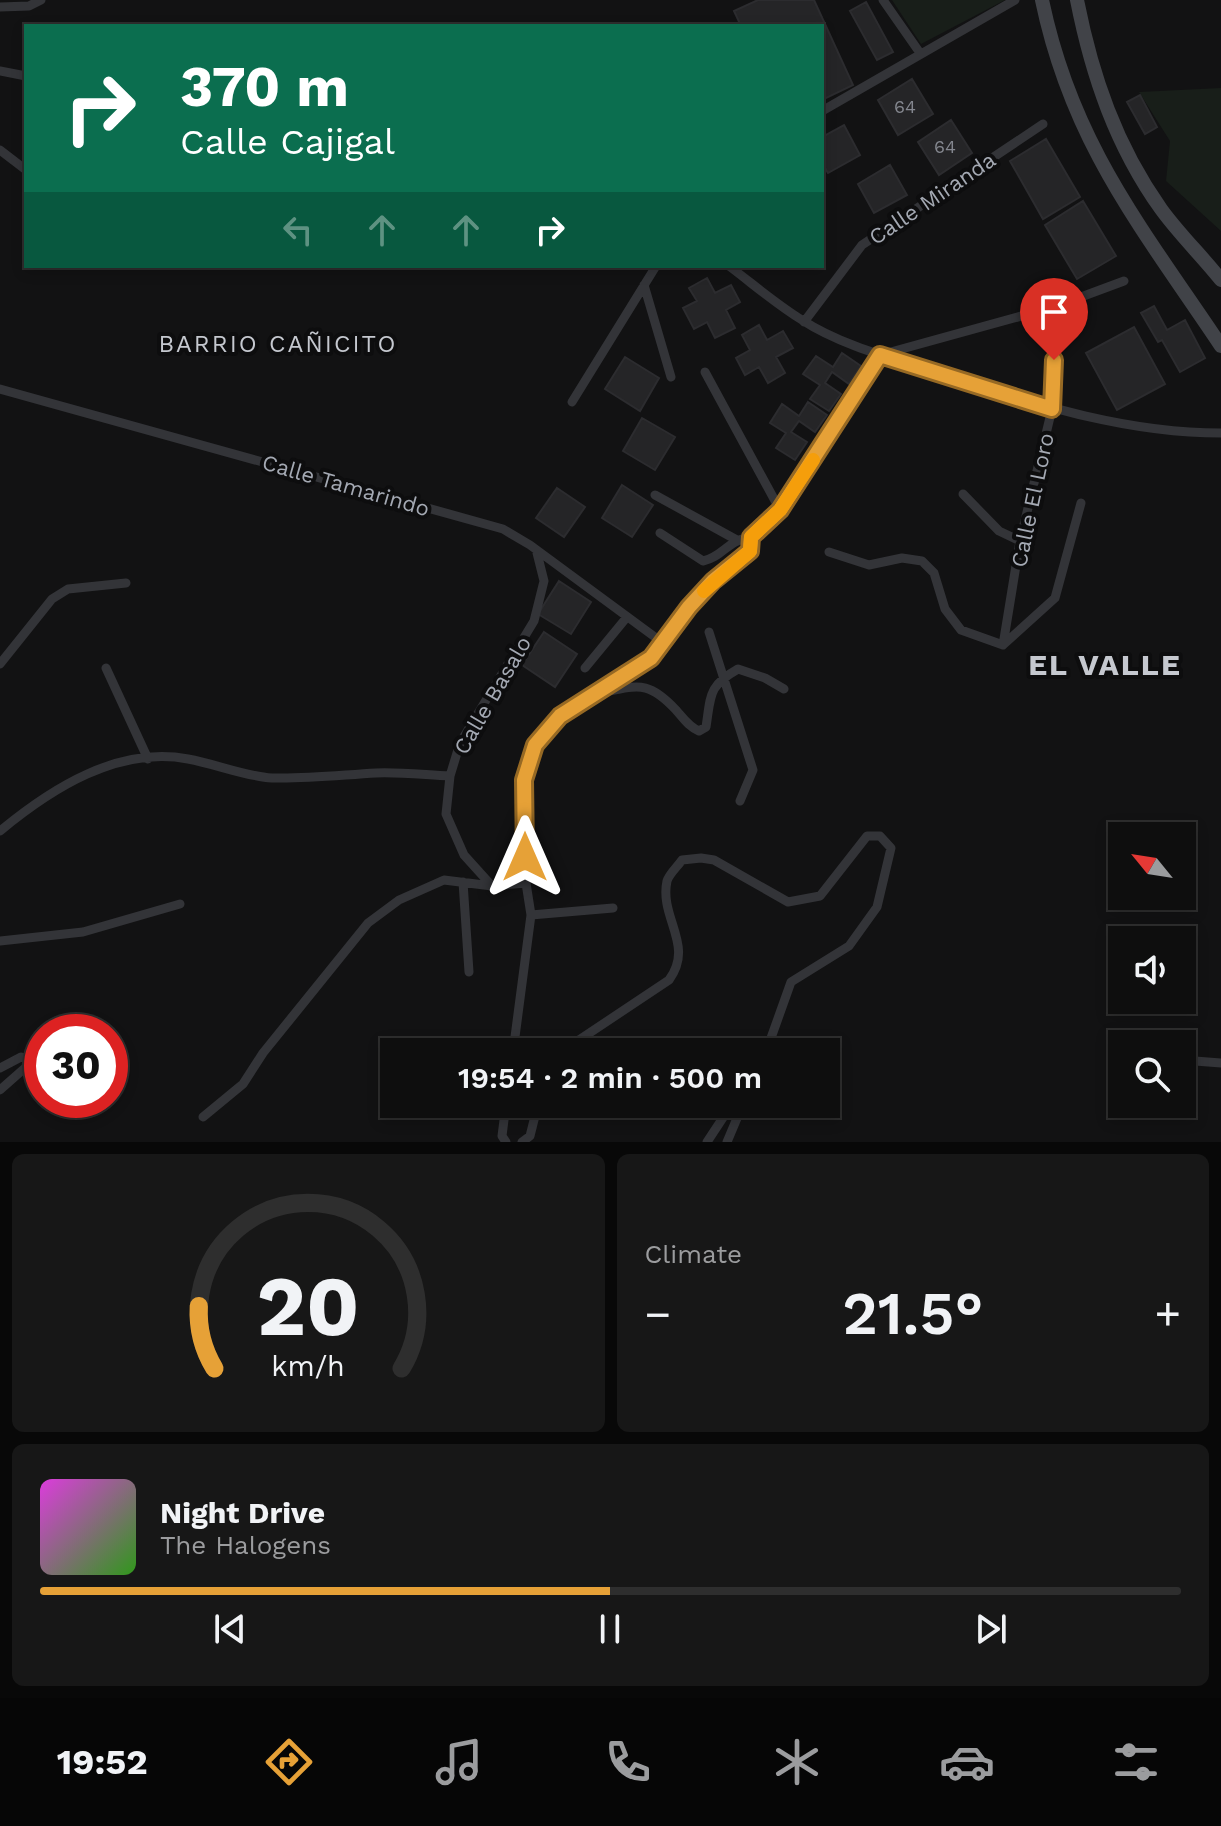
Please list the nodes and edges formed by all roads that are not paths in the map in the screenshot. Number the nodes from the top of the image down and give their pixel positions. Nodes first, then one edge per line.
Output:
1 (41, 0) edge
2 (883, 0) edge
3 (1015, 0) edge
4 (1042, 0) edge
5 (1077, 0) edge
6 (0, 7) edge
7 (920, 53) junction
8 (0, 71) edge
9 (24, 76) edge
10 (824, 110) edge
11 (1043, 124) dead end
12 (0, 150) edge
13 (24, 168) edge
14 (655, 268) edge
15 (732, 268) edge
16 (1221, 280) edge
17 (1124, 281) dead end
18 (644, 285) junction
19 (1054, 307) junction
20 (804, 322) junction
21 (1221, 346) edge
22 (880, 355) junction
23 (705, 372) dead end
24 (671, 377) dead end
25 (0, 389) edge
26 (572, 402) dead end
27 (1052, 409) junction
28 (1221, 433) edge
29 (963, 494) dead end
30 (655, 495) dead end
31 (1081, 503) dead end
32 (780, 510) junction
33 (660, 533) dead end
34 (751, 537) junction
35 (735, 539) junction
36 (1020, 541) junction
37 (829, 552) dead end
38 (537, 553) junction
39 (126, 583) dead end
40 (627, 617) junction
41 (709, 632) dead end
42 (663, 643) junction
43 (1003, 645) junction
44 (0, 664) edge
45 (106, 668) dead end
46 (585, 668) dead end
47 (725, 676) junction
48 (784, 689) dead end
49 (594, 694) junction
50 (148, 759) junction
51 (450, 776) junction
52 (740, 801) dead end
53 (0, 831) edge
54 (463, 882) junction
55 (526, 883) junction
56 (492, 886) junction
57 (180, 904) dead end
58 (613, 908) dead end
59 (531, 915) junction
60 (0, 941) edge
61 (469, 972) dead end
62 (515, 1038) edge
63 (582, 1038) edge
64 (771, 1038) edge
65 (1196, 1061) edge
66 (1221, 1063) edge
67 (0, 1068) edge
68 (0, 1090) edge
69 (203, 1117) dead end
70 (505, 1118) edge
71 (534, 1118) edge
72 (723, 1118) edge
73 (737, 1118) edge
74 (504, 1139) edge
75 (522, 1142) edge
76 (707, 1142) edge
77 (727, 1142) edge

1 - 6 street
2 - 7 street
3 - 7 street
4 - 21 main road
5 - 16 main road
7 - 10 street
8 - 9 street
11 - 20 street, Calle Miranda
12 - 13 street
14 - 18 street
15 - 20 street
17 - 19 street
18 - 24 street
18 - 26 street
19 - 22 street
19 - 27 street, Calle El Loro
20 - 22 street
22 - 27 street
22 - 32 street
23 - 32 street
25 - 38 street, Calle Tamarindo
27 - 28 street
27 - 36 street, Calle El Loro
29 - 36 street
30 - 35 street
31 - 43 street
32 - 34 street
33 - 35 street
34 - 35 street
34 - 42 street
36 - 43 street, Calle El Loro
37 - 43 street
38 - 40 street, Calle Tamarindo
38 - 51 street, Calle Basalo
39 - 44 street
40 - 42 street, Calle Tamarindo
40 - 46 street
41 - 47 street
42 - 49 street
45 - 50 street
47 - 48 street
47 - 49 street
47 - 52 street
49 - 55 street
50 - 51 street
50 - 53 street
51 - 56 street, Calle Basalo
54 - 56 street
54 - 61 street
54 - 69 street
55 - 56 street
55 - 59 street
57 - 60 street
58 - 59 street
59 - 62 street
63 - 64 street
65 - 66 street
67 - 68 street
70 - 74 street
71 - 75 street
72 - 76 street
73 - 77 street

